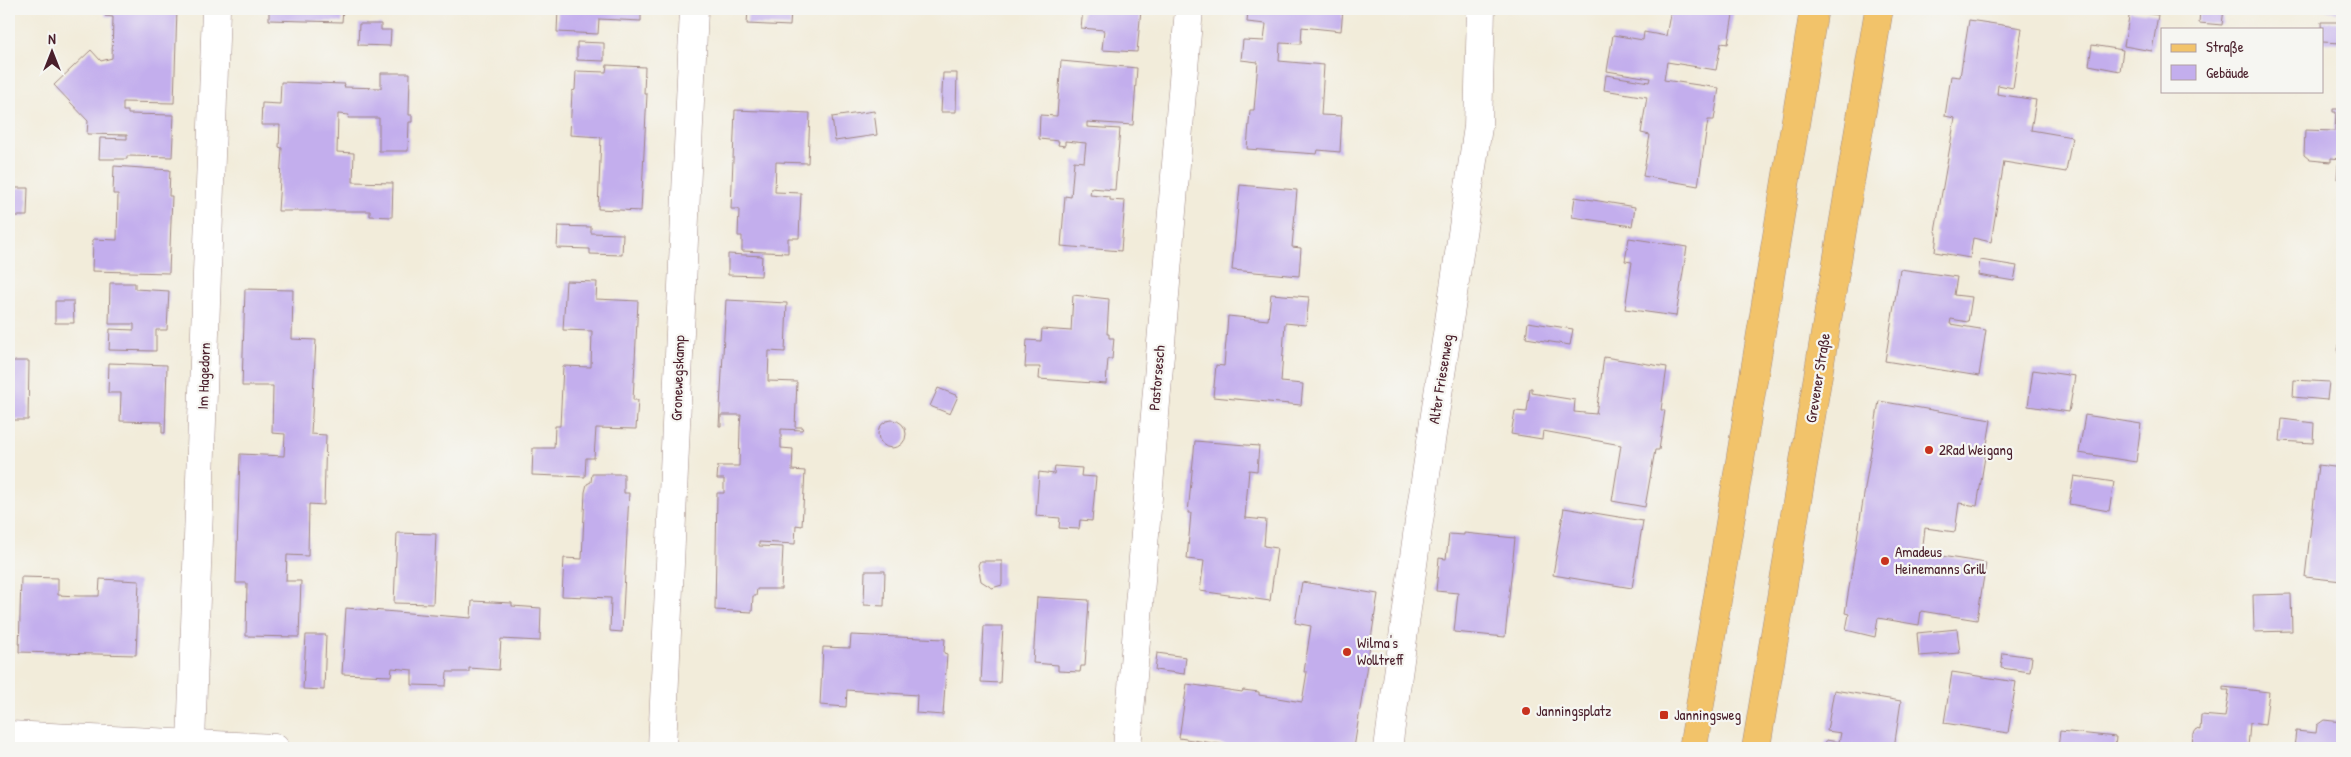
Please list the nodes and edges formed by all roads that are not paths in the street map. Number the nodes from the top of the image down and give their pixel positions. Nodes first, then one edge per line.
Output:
1 (216, 9) edge
2 (694, 9) edge
3 (1189, 9) edge
4 (1481, 9) edge
5 (1814, 9) edge
6 (1879, 9) edge
7 (9, 735) edge
8 (191, 744) junction
9 (275, 748) edge
10 (662, 748) edge
11 (1127, 748) edge
12 (1388, 748) edge
13 (1693, 748) edge
14 (1756, 748) edge

1 - 8 street, Im Hagedorn
2 - 10 street, Gronewegskamp
3 - 11 street, Pastorsesch
4 - 12 street, Alter Friesenweg
5 - 13 main road
6 - 14 main road, Grevener Straße
7 - 8 street
8 - 9 street

